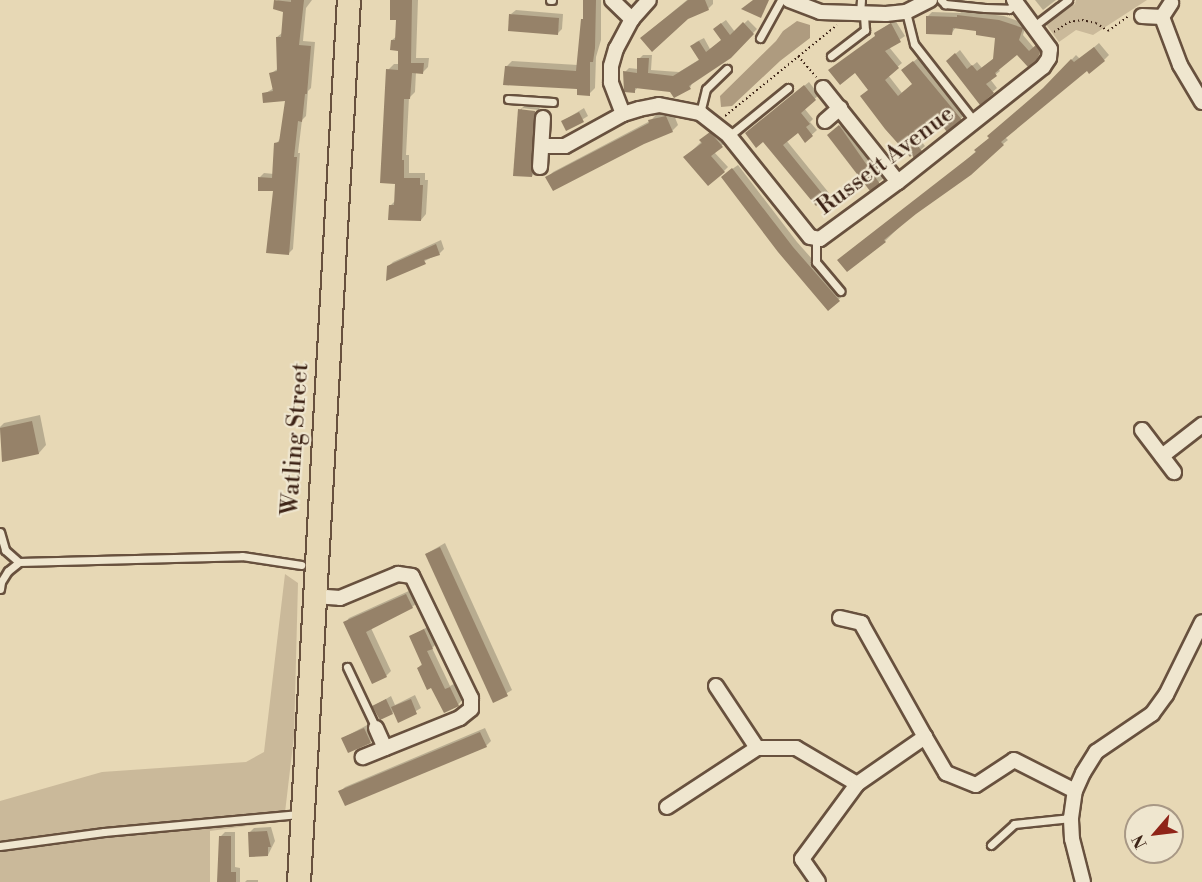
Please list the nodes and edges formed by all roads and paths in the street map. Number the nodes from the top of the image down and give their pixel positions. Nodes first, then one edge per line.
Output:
1 (348, 0) edge
2 (612, 0) edge
3 (649, 0) edge
4 (781, 0) edge
5 (789, 0) edge
6 (930, 0) edge
7 (941, 0) edge
8 (1068, 0) edge
9 (1015, 2) edge
10 (1170, 3) dead end
11 (859, 10) edge
12 (906, 12) junction
13 (1137, 15) joint
14 (1162, 17) junction
15 (633, 19) junction
16 (1034, 26) junction
17 (760, 38) dead end
18 (1044, 39) junction
19 (798, 56) junction
20 (831, 56) dead end
21 (727, 69) dead end
22 (788, 88) dead end
23 (823, 88) joint
24 (508, 99) dead end
25 (543, 102) junction
26 (553, 102) dead end
27 (1202, 102) edge
28 (840, 108) junction
29 (700, 112) junction
30 (623, 114) junction
31 (543, 118) joint
32 (825, 121) dead end
33 (975, 122) junction
34 (716, 123) junction
35 (729, 136) junction
36 (542, 146) junction
37 (540, 167) dead end
38 (898, 182) junction
39 (816, 239) junction
40 (840, 291) dead end
41 (1202, 425) edge
42 (1142, 430) dead end
43 (1162, 456) junction
44 (1174, 472) dead end
45 (0, 532) edge
46 (20, 562) junction
47 (301, 565) dead end
48 (0, 589) edge
49 (313, 596) junction
50 (840, 618) dead end
51 (1202, 622) edge
52 (347, 667) dead end
53 (716, 686) dead end
54 (376, 728) joint
55 (925, 737) junction
56 (385, 748) junction
57 (757, 748) junction
58 (363, 758) dead end
59 (856, 784) junction
60 (1076, 792) junction
61 (667, 807) dead end
62 (301, 814) junction
63 (1071, 818) junction
64 (991, 845) dead end
65 (0, 846) edge
66 (299, 882) edge
67 (818, 882) edge
68 (1083, 882) edge

1 - 49 highway, Watling Street
2 - 15 street
3 - 15 street
4 - 17 lane
5 - 11 street
6 - 12 street
7 - 9 lane
8 - 16 lane
9 - 16 street
10 - 14 street
11 - 12 street
11 - 19 path
11 - 20 lane
12 - 33 lane
13 - 14 street
13 - 18 path
14 - 27 street
15 - 30 street
16 - 18 street
18 - 33 street, Russett Avenue
19 - 23 path
19 - 34 path
21 - 29 lane
22 - 35 lane
23 - 28 street
24 - 25 lane
25 - 26 lane
25 - 31 lane
28 - 32 street
28 - 38 street
29 - 30 street, Russett Avenue
29 - 34 street, Russett Avenue
30 - 36 street, Russett Avenue
31 - 36 street
33 - 38 street, Russett Avenue
34 - 35 street, Russett Avenue
35 - 39 street, Russett Avenue
36 - 37 street
38 - 39 street, Russett Avenue
39 - 40 lane
41 - 43 street
42 - 43 street
43 - 44 street
45 - 46 lane
46 - 47 lane
46 - 48 lane
49 - 56 street
49 - 62 highway, Watling Street
50 - 55 street
51 - 60 street
52 - 54 lane
53 - 57 street
54 - 56 street
55 - 59 street
55 - 60 street
56 - 58 street
57 - 59 street
57 - 61 street
59 - 67 street
60 - 63 street
62 - 65 lane
62 - 66 highway, Watling Street
63 - 64 lane
63 - 68 street

